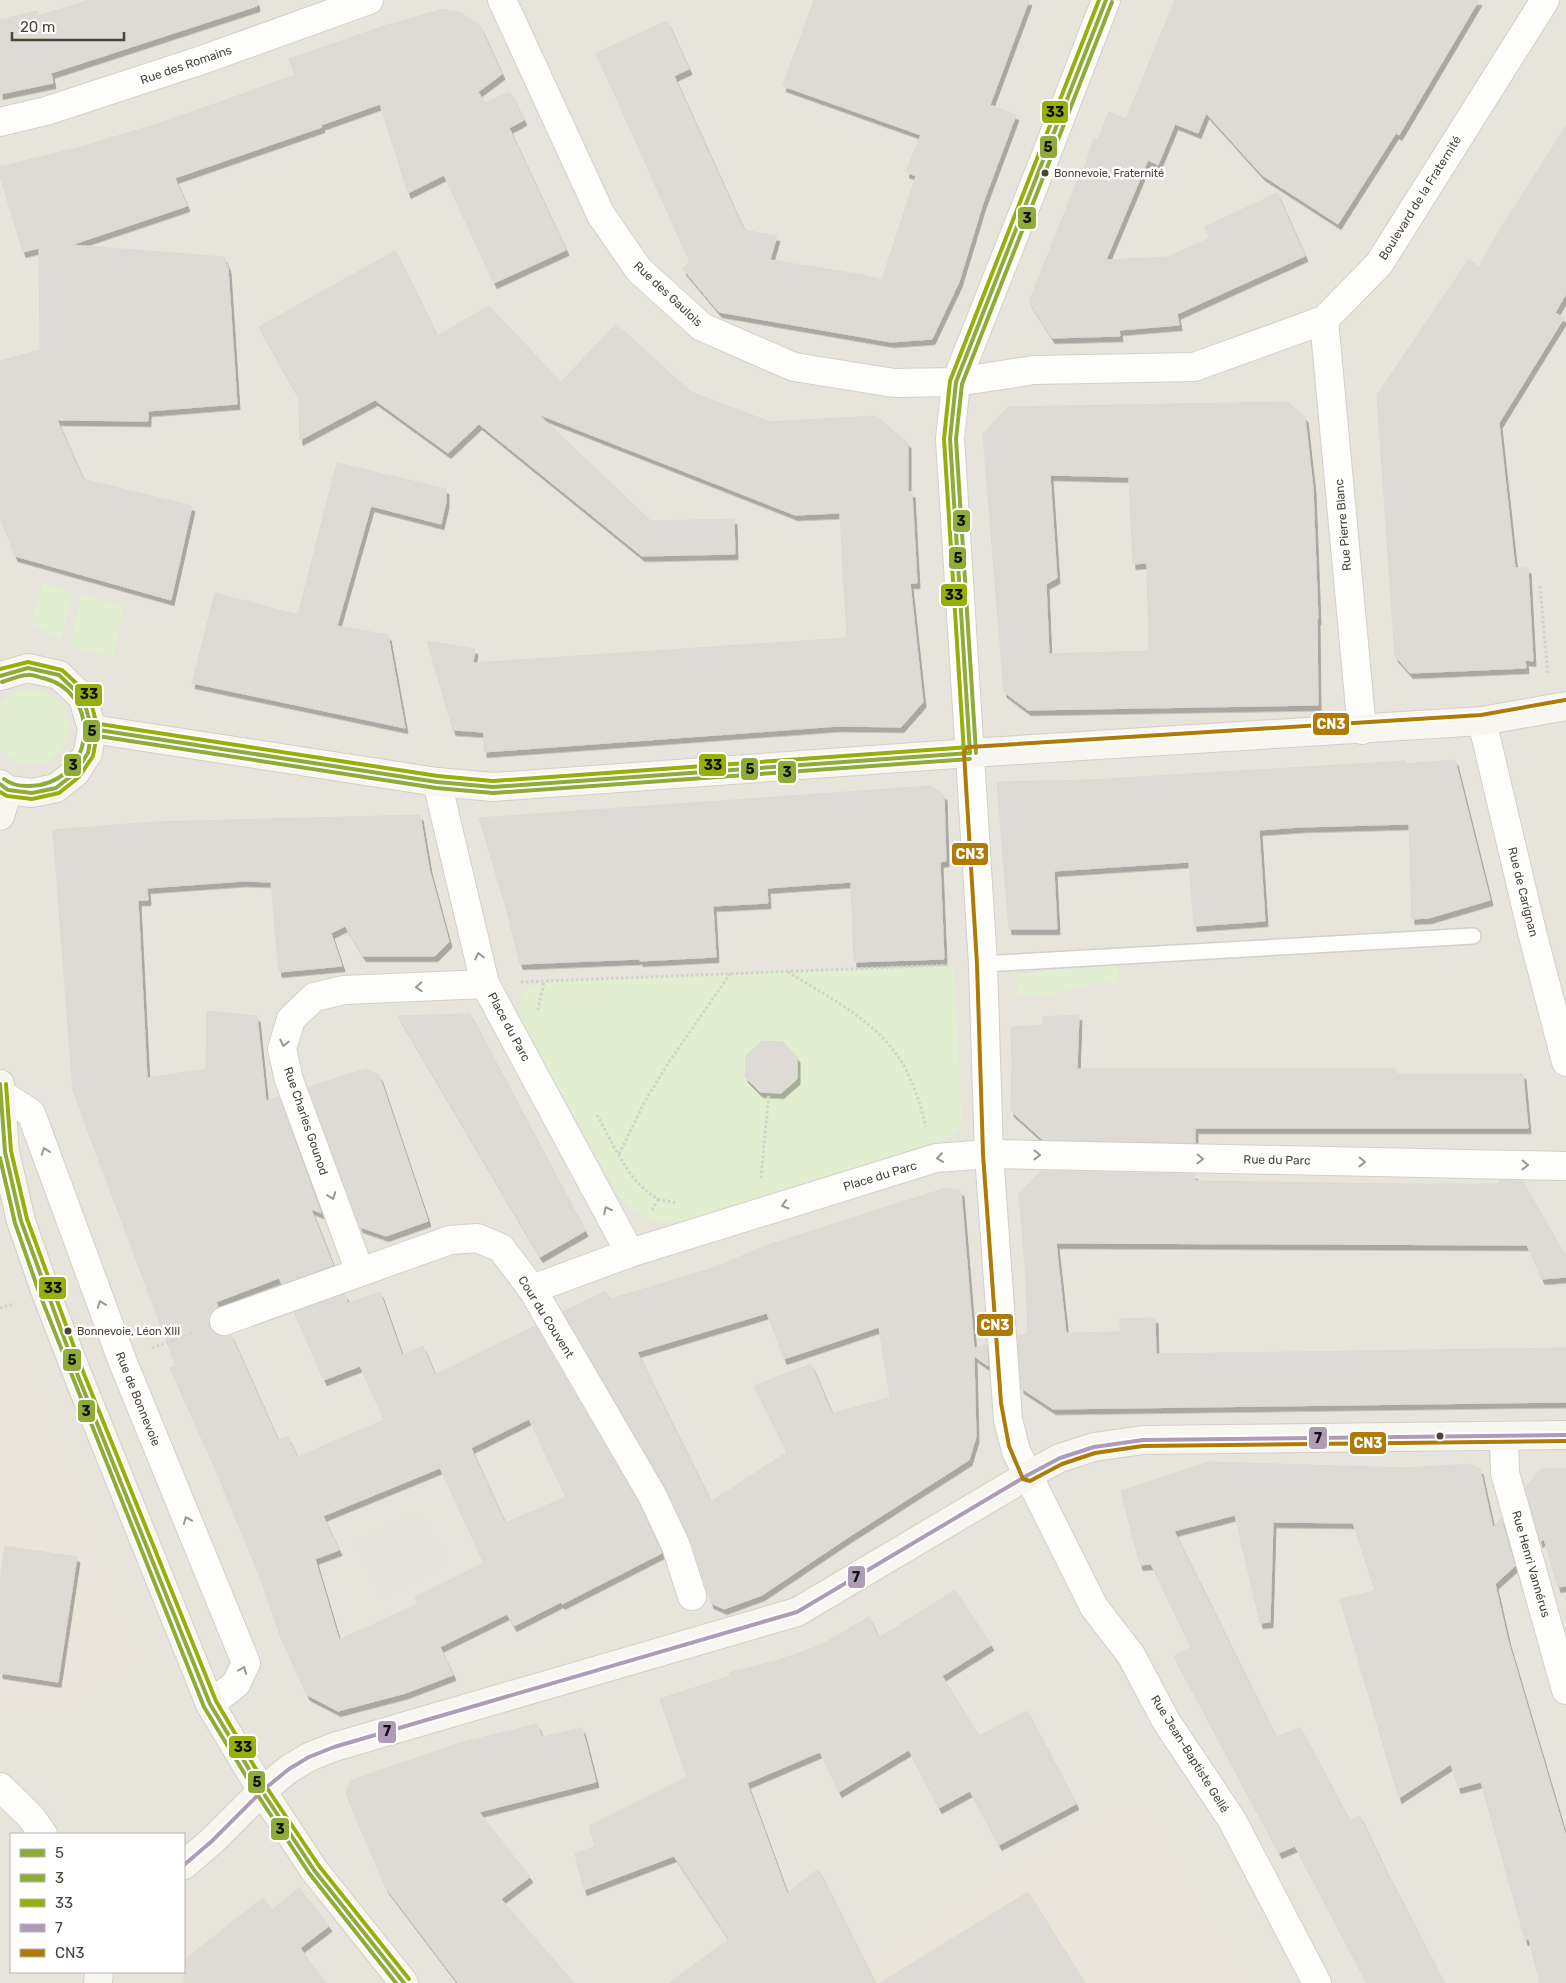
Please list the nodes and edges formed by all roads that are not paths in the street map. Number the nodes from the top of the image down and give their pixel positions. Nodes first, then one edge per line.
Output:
1 (369, 0) edge
2 (502, 0) edge
3 (1106, 0) edge
4 (1544, 0) edge
5 (0, 122) edge
6 (1324, 320) junction
7 (956, 382) junction
8 (0, 676) edge
9 (1566, 706) edge
10 (1482, 721) junction
11 (92, 729) junction
12 (1362, 730) junction
13 (970, 753) junction
14 (437, 782) junction
15 (4, 787) edge
16 (0, 816) edge
17 (1473, 936) dead end
18 (983, 964) junction
19 (485, 984) junction
20 (1566, 1062) edge
21 (0, 1084) edge
22 (0, 1093) edge
23 (989, 1154) junction
24 (1566, 1166) edge
25 (630, 1253) junction
26 (360, 1272) junction
27 (532, 1289) junction
28 (224, 1321) dead end
29 (1566, 1435) edge
30 (1504, 1437) junction
31 (1028, 1475) junction
32 (692, 1596) dead end
33 (1566, 1690) edge
34 (210, 1704) junction
35 (0, 1787) edge
36 (262, 1791) junction
37 (42, 1833) edge
38 (185, 1864) edge
39 (404, 1983) edge
40 (1317, 1983) edge

1 - 5 street, Rue des Romains
2 - 7 street, Rue des Gaulois
3 - 7 street, Rue Jean-Baptiste Gellé
4 - 6 street, Boulevard de la Fraternité
6 - 7 street, Boulevard de la Fraternité
6 - 12 street, Rue Pierre Blanc
7 - 13 street, Rue Jean-Baptiste Gellé
8 - 11 main road
9 - 10 main road
10 - 12 main road
10 - 20 street, Rue de Carignan
11 - 14 main road
11 - 15 main road
12 - 13 main road
13 - 14 main road
13 - 18 street, Rue Jean-Baptiste Gellé
19 -> 14 street, Place du Parc
15 - 16 main road
17 - 18 lane
18 - 23 street, Rue Jean-Baptiste Gellé
25 -> 19 street, Place du Parc
19 -> 26 street, Rue Charles Gounod
21 - 22 main road
22 - 34 main road
34 -> 22 street, Rue de Bonnevoie
23 -> 24 street, Rue du Parc
23 -> 25 street, Place du Parc
23 - 31 street, Rue Jean-Baptiste Gellé
25 - 27 street, Place du Parc
26 - 27 street, Cour du Couvent
26 - 28 street, Cour du Couvent
27 - 32 street, Cour du Couvent
29 - 30 main road
30 - 31 main road
30 - 33 street, Rue Henri Vannérus
31 - 36 main road
31 - 40 street, Rue Jean-Baptiste Gellé
34 - 36 main road
35 - 37 street
36 - 38 main road
36 - 39 main road

